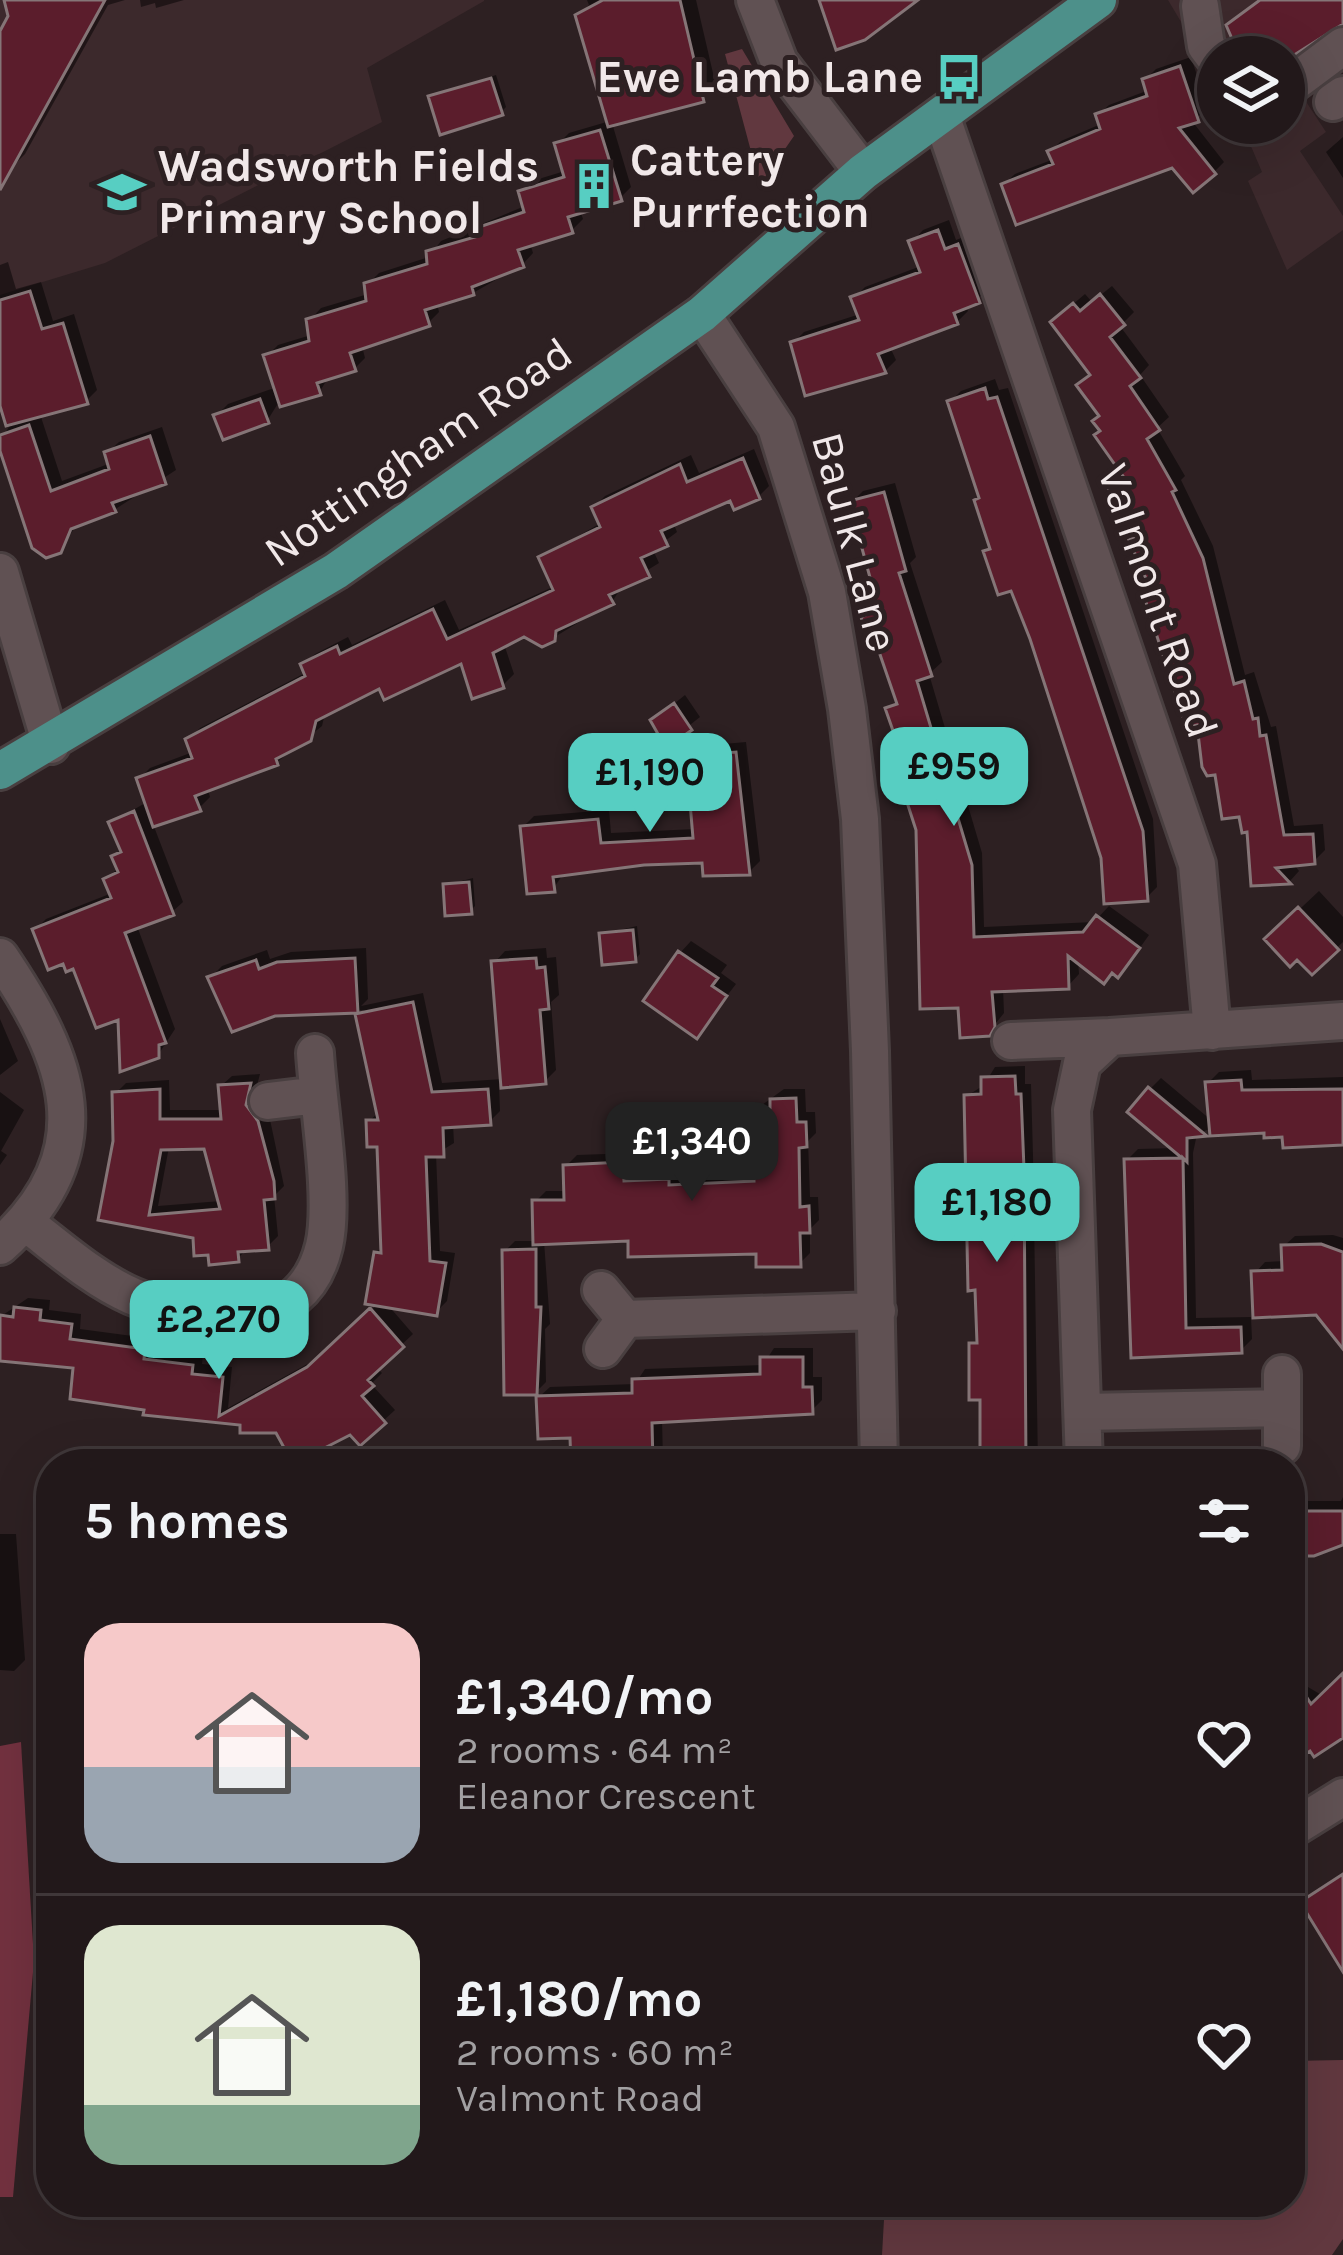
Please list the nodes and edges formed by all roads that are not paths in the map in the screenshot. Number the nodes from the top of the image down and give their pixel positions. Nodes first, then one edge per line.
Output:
1 (755, 0) edge
2 (1098, 0) edge
3 (1202, 2) edge
4 (1205, 36) edge
5 (1343, 46) edge
6 (1305, 74) edge
7 (941, 115) junction
8 (863, 172) junction
9 (701, 314) junction
10 (0, 572) edge
11 (51, 745) junction
12 (0, 771) edge
13 (0, 957) edge
14 (1343, 1021) edge
15 (1212, 1031) junction
16 (1110, 1037) junction
17 (1011, 1042) dead end
18 (314, 1053) dead end
19 (318, 1095) junction
20 (268, 1101) dead end
21 (13, 1234) edge
22 (602, 1290) dead end
23 (877, 1311) junction
24 (1084, 1412) junction
25 (1282, 1446) dead end
26 (879, 1449) edge
27 (1084, 1449) edge
28 (1343, 1797) edge
29 (1305, 1821) edge

1 - 8 street
2 - 7 main road, Nottingham Road
3 - 4 street
5 - 6 street
7 - 8 main road, Nottingham Road
7 - 15 street, Valmont Road
8 - 9 main road, Nottingham Road
9 - 11 main road, Nottingham Road
9 - 23 street, Baulk Lane
10 - 11 street
11 - 12 main road, Nottingham Road
13 - 21 street
14 - 15 street
15 - 16 street
16 - 17 street
16 - 24 street
18 - 19 street
19 - 20 street
19 - 21 street
22 - 23 street
23 - 26 street, Baulk Lane
24 - 25 street
24 - 27 street
28 - 29 street

